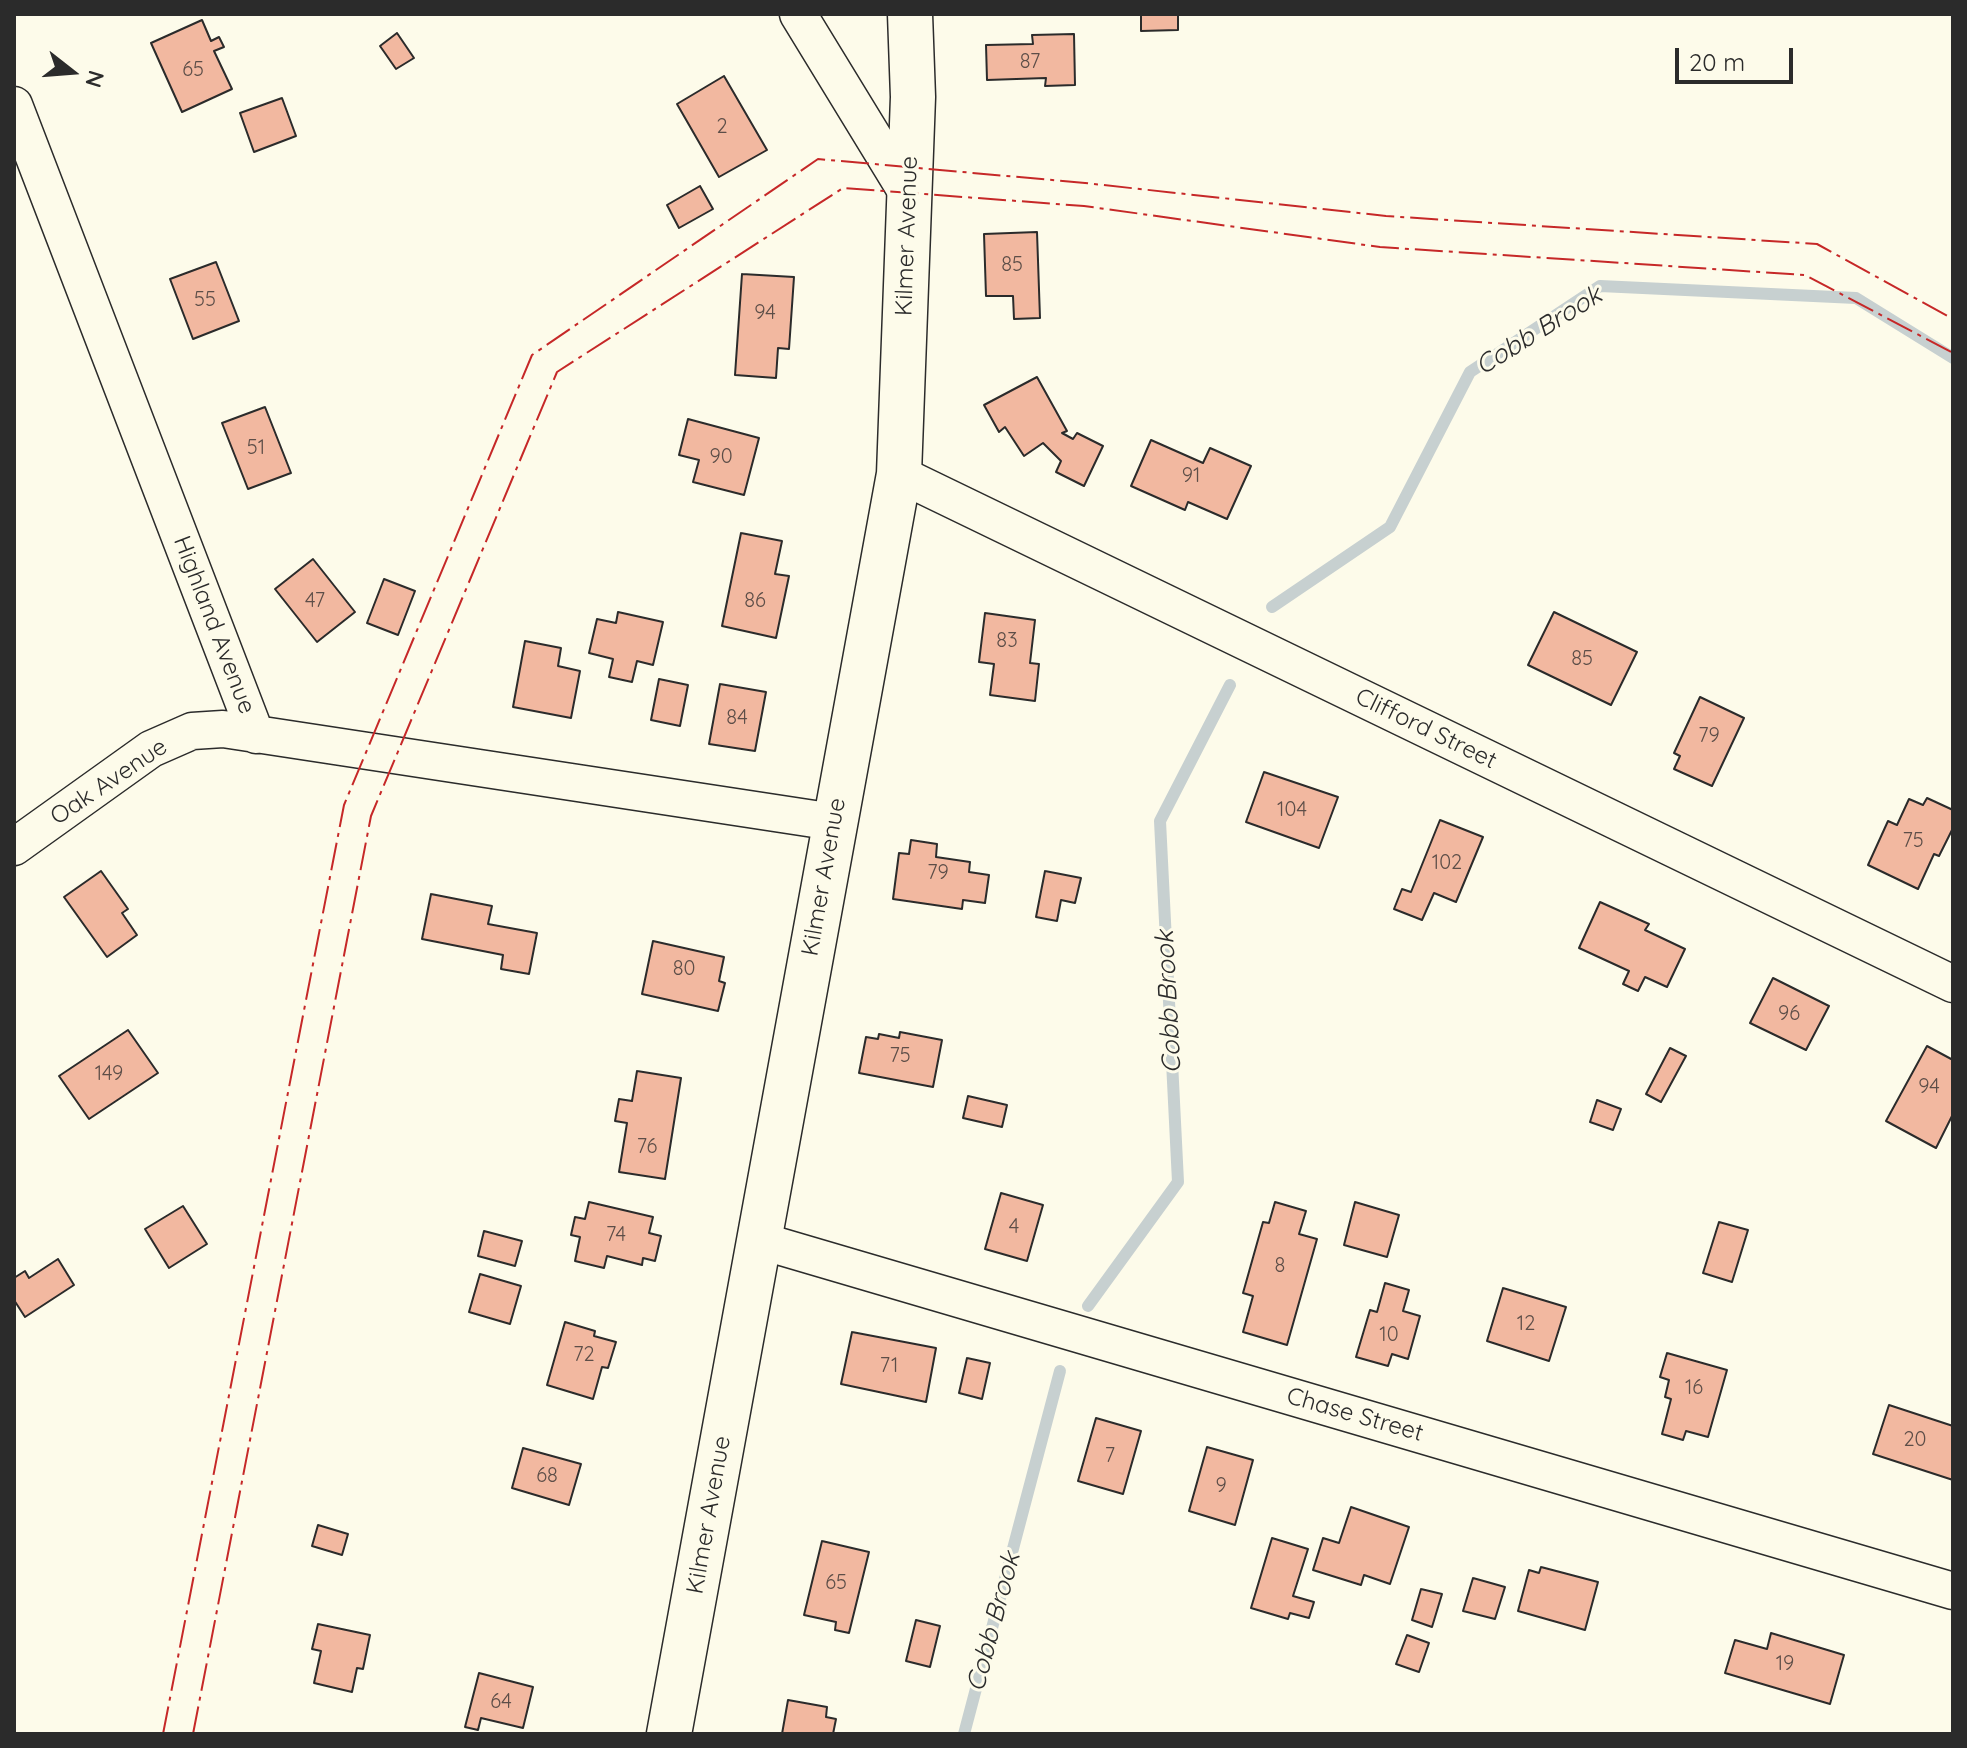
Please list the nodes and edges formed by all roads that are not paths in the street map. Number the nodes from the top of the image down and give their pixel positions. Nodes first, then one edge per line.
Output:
1 (798, 14) edge
2 (910, 14) edge
3 (14, 105) edge
4 (908, 194) junction
5 (899, 474) junction
6 (256, 735) junction
7 (834, 822) junction
8 (14, 847) edge
9 (1953, 984) edge
10 (758, 1240) junction
11 (1953, 1591) edge
12 (669, 1734) edge

1 - 4 street
2 - 4 street, Kilmer Avenue
3 - 6 street, Highland Avenue
4 - 5 street, Kilmer Avenue
5 - 7 street, Kilmer Avenue
5 - 9 street, Clifford Street
6 - 7 street, Highland Avenue
6 - 8 street, Oak Avenue
7 - 10 street, Kilmer Avenue
10 - 11 street, Chase Street
10 - 12 street, Kilmer Avenue

